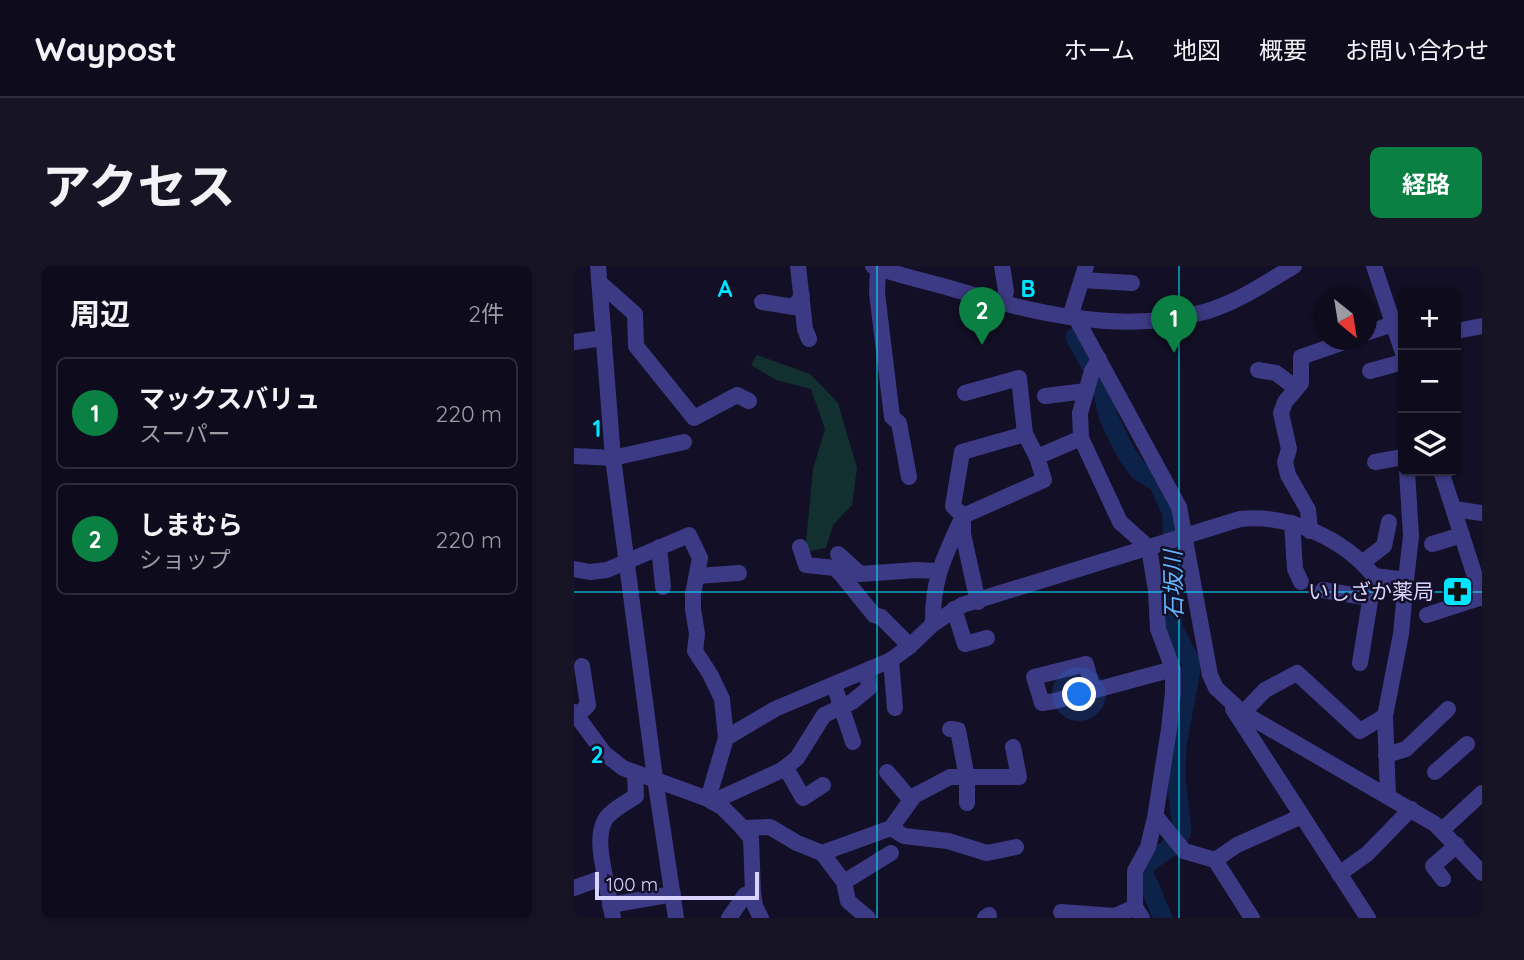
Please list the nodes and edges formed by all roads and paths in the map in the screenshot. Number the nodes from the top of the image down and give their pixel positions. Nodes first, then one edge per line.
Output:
1 (598, 266) edge
2 (798, 266) edge
3 (931, 266) edge
4 (1002, 266) edge
5 (1294, 266) edge
6 (1374, 266) edge
7 (876, 267) edge
8 (1084, 273) edge
9 (1265, 273) edge
10 (600, 283) junction
11 (1132, 283) dead end
12 (933, 284) junction
13 (802, 296) junction
14 (762, 302) dead end
15 (1003, 303) junction
16 (1073, 318) junction
17 (1394, 324) junction
18 (1482, 326) edge
19 (1377, 330) edge
20 (1461, 330) edge
21 (1398, 334) edge
22 (604, 338) junction
23 (809, 339) dead end
24 (574, 342) edge
25 (1321, 350) edge
26 (1398, 363) edge
27 (1096, 365) junction
28 (1258, 370) dead end
29 (1370, 371) dead end
30 (1296, 388) junction
31 (1086, 391) junction
32 (965, 393) dead end
33 (1045, 396) dead end
34 (749, 401) dead end
35 (1025, 434) junction
36 (1081, 438) junction
37 (684, 442) dead end
38 (574, 456) edge
39 (1037, 457) junction
40 (613, 458) junction
41 (1398, 458) edge
42 (1375, 462) dead end
43 (1407, 476) edge
44 (1443, 476) edge
45 (909, 477) dead end
46 (1454, 509) junction
47 (1482, 513) edge
48 (963, 516) junction
49 (1389, 522) dead end
50 (1292, 523) junction
51 (1310, 531) junction
52 (1462, 535) junction
53 (1177, 538) junction
54 (1432, 544) dead end
55 (659, 547) junction
56 (800, 547) dead end
57 (1149, 548) junction
58 (838, 554) dead end
59 (626, 561) junction
60 (1363, 562) junction
61 (574, 569) edge
62 (938, 571) junction
63 (739, 573) dead end
64 (697, 576) junction
65 (1374, 576) junction
66 (1406, 580) junction
67 (1301, 582) dead end
68 (663, 587) dead end
69 (1323, 590) dead end
70 (1482, 597) edge
71 (1370, 598) junction
72 (978, 602) junction
73 (954, 609) junction
74 (1427, 615) dead end
75 (933, 624) junction
76 (987, 638) dead end
77 (910, 646) junction
78 (891, 660) junction
79 (1360, 663) dead end
80 (582, 666) dead end
81 (1173, 669) junction
82 (866, 671) junction
83 (834, 685) junction
84 (1093, 690) dead end
85 (1228, 701) junction
86 (841, 706) junction
87 (895, 708) dead end
88 (1448, 709) dead end
89 (1243, 713) junction
90 (576, 714) edge
91 (1385, 716) junction
92 (950, 729) dead end
93 (726, 738) junction
94 (853, 742) dead end
95 (1467, 744) dead end
96 (1013, 747) dead end
97 (1386, 755) junction
98 (783, 769) junction
99 (887, 772) dead end
100 (1435, 772) dead end
101 (635, 774) junction
102 (654, 778) junction
103 (967, 778) junction
104 (823, 785) dead end
105 (1482, 793) edge
106 (1388, 795) junction
107 (911, 800) junction
108 (710, 801) junction
109 (967, 803) dead end
110 (1411, 809) junction
111 (1302, 816) junction
112 (1155, 818) junction
113 (743, 828) junction
114 (891, 828) junction
115 (1442, 830) junction
116 (1457, 845) junction
117 (1016, 847) dead end
118 (822, 853) junction
119 (891, 853) dead end
120 (1215, 860) junction
121 (1482, 873) edge
122 (1339, 874) junction
123 (605, 877) junction
124 (1443, 879) dead end
125 (844, 882) junction
126 (574, 888) edge
127 (753, 891) junction
128 (673, 894) junction
129 (611, 911) edge
130 (1061, 912) dead end
131 (1138, 913) edge
132 (676, 918) edge
133 (729, 918) edge
134 (761, 918) edge
135 (868, 918) edge
136 (1252, 918) edge
137 (1368, 918) edge

1 - 10 street
2 - 13 street
3 - 12 street
4 - 15 street
5 - 9 street
6 - 17 street
7 - 12 street
7 - 45 street
8 - 11 street
8 - 16 street
9 - 16 street
10 - 22 street
10 - 34 street
12 - 15 street
13 - 14 street
13 - 23 street
15 - 16 street
16 - 27 street
17 - 19 street
17 - 21 street
18 - 20 street
22 - 24 street
22 - 40 street
25 - 30 street
26 - 29 street
27 - 31 street
27 - 53 street
28 - 30 street
30 - 51 street
31 - 33 street
31 - 36 street
32 - 35 street
35 - 39 street
35 - 48 street
36 - 39 street
36 - 57 street
37 - 40 street
38 - 40 street
39 - 48 street
40 - 59 street
41 - 42 street
43 - 66 street
44 - 46 street
46 - 47 street
46 - 52 street
48 - 62 street
48 - 72 street
49 - 60 street
50 - 51 street
50 - 53 street
50 - 67 street
51 - 60 street
52 - 54 street
52 - 70 street
53 - 57 street
53 - 85 street
55 - 59 street
55 - 64 street
55 - 68 street
56 - 77 street
57 - 72 street
57 - 81 street
58 - 62 street
59 - 61 street
59 - 102 street
60 - 65 street
62 - 75 street
63 - 64 street
64 - 93 street
65 - 66 street
65 - 71 street
66 - 91 street
69 - 71 street
70 - 74 street
71 - 79 street
72 - 73 street
73 - 75 street
73 - 76 street
75 - 77 street
77 - 78 street
78 - 82 street
78 - 87 street
80 - 90 street
81 - 84 street
81 - 112 street
82 - 83 street
82 - 86 street
83 - 86 street
83 - 93 street
85 - 89 street
85 - 111 street
86 - 94 street
86 - 98 street
88 - 97 street
89 - 91 street
89 - 106 street
90 - 101 street
91 - 97 street
92 - 103 street
93 - 108 street
95 - 100 street
96 - 103 street
97 - 106 street
98 - 104 street
98 - 108 street
99 - 107 street
101 - 102 street
101 - 123 street
102 - 108 street
102 - 128 street
103 - 107 street
103 - 109 street
105 - 115 street
106 - 110 street
107 - 114 street
108 - 113 street
110 - 115 street
110 - 122 street
111 - 120 street
111 - 122 street
112 - 120 street
112 - 131 street
113 - 118 street
113 - 127 street
114 - 117 street
114 - 118 street
115 - 116 street
116 - 121 street
116 - 124 street
118 - 125 street
119 - 125 street
120 - 136 street
122 - 137 street
123 - 126 street
123 - 129 street
125 - 135 street
127 - 133 street
127 - 134 street
128 - 129 street
128 - 132 street
130 - 131 street

